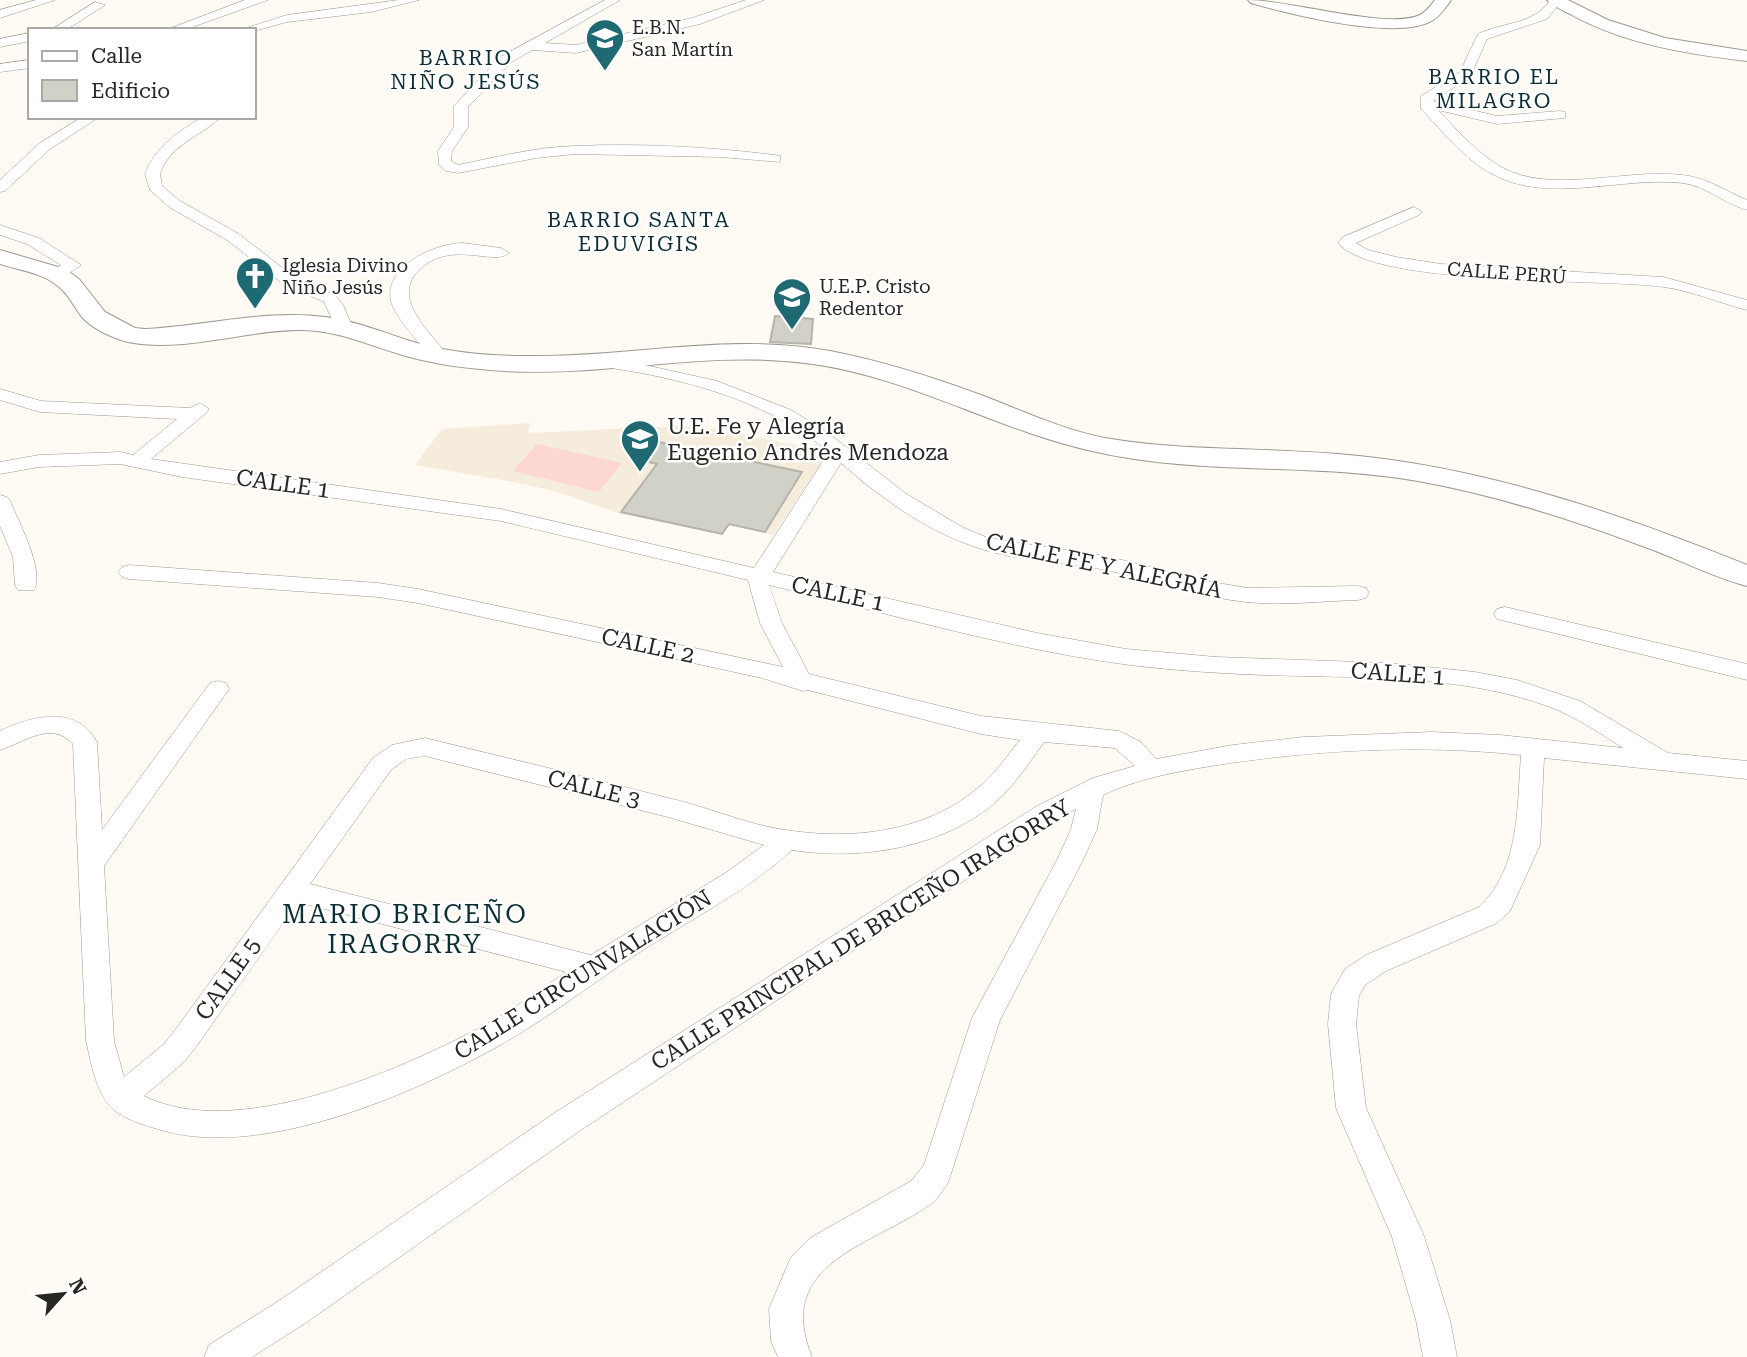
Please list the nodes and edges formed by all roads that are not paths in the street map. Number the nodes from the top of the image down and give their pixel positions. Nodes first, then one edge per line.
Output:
1 (49, 0) edge
2 (262, 0) edge
3 (413, 0) edge
4 (614, 0) edge
5 (758, 0) edge
6 (1256, 0) edge
7 (1443, 0) edge
8 (1555, 0) edge
9 (99, 5) dead end
10 (0, 14) edge
11 (60, 28) edge
12 (177, 28) edge
13 (252, 28) edge
14 (28, 37) edge
15 (0, 43) edge
16 (529, 46) junction
17 (1747, 56) edge
18 (28, 64) edge
19 (0, 68) edge
20 (1426, 103) junction
21 (1560, 115) dead end
22 (89, 119) edge
23 (211, 119) edge
24 (775, 159) dead end
25 (0, 188) edge
26 (1747, 205) edge
27 (1414, 212) dead end
28 (0, 230) edge
29 (501, 253) dead end
30 (0, 257) edge
31 (57, 274) junction
32 (1747, 305) edge
33 (344, 328) junction
34 (438, 355) junction
35 (603, 361) junction
36 (0, 394) edge
37 (839, 451) junction
38 (137, 461) junction
39 (0, 468) edge
40 (0, 500) edge
41 (130, 572) dead end
42 (1747, 576) edge
43 (759, 577) junction
44 (26, 585) dead end
45 (1358, 593) dead end
46 (1505, 614) dead end
47 (1747, 672) edge
48 (803, 682) junction
49 (218, 689) dead end
50 (1039, 732) junction
51 (0, 741) edge
52 (1533, 748) junction
53 (400, 751) joint
54 (1664, 762) junction
55 (1150, 770) junction
56 (1747, 771) edge
57 (1092, 790) junction
58 (788, 839) junction
59 (92, 863) junction
60 (291, 890) junction
61 (596, 968) junction
62 (121, 1098) junction
63 (221, 1357) edge
64 (795, 1357) edge
65 (1440, 1357) edge

1 - 10 street
2 - 12 street
3 - 13 street
4 - 16 street
5 - 16 street
6 - 7 street
8 - 17 street
8 - 20 street
9 - 11 street
14 - 15 street
16 - 24 street
18 - 19 street
20 - 21 street
20 - 26 street
22 - 25 street
23 - 33 street
27 - 32 street, CALLE PERÚ
28 - 31 street
29 - 34 street
30 - 31 main road
31 - 33 main road
33 - 34 main road
34 - 35 main road
35 - 37 street, CALLE FE Y ALEGRÍA
35 - 42 main road
36 - 38 street
37 - 43 street
37 - 45 street, CALLE FE Y ALEGRÍA
38 - 39 street, CALLE 1
38 - 43 street, CALLE 1
40 - 44 street
41 - 48 street, CALLE 2
43 - 48 street
43 - 54 street, CALLE 1
46 - 47 street
48 - 50 street, CALLE 2
49 - 59 street
50 - 55 street, CALLE 2
50 - 58 street
51 - 59 street
52 - 54 street, CALLE PRINCIPAL DE BRICEÑO IRAGORRY
52 - 55 street, CALLE PRINCIPAL DE BRICEÑO IRAGORRY
52 - 65 street
53 - 58 street, CALLE 3
53 - 60 street, CALLE 5
54 - 56 street, CALLE PRINCIPAL DE BRICEÑO IRAGORRY
55 - 57 street, CALLE PRINCIPAL DE BRICEÑO IRAGORRY
57 - 63 street, CALLE PRINCIPAL DE BRICEÑO IRAGORRY
57 - 64 street
58 - 61 street, CALLE CIRCUNVALACIÓN
59 - 62 street
60 - 61 street
60 - 62 street, CALLE 5
61 - 62 street, CALLE CIRCUNVALACIÓN

